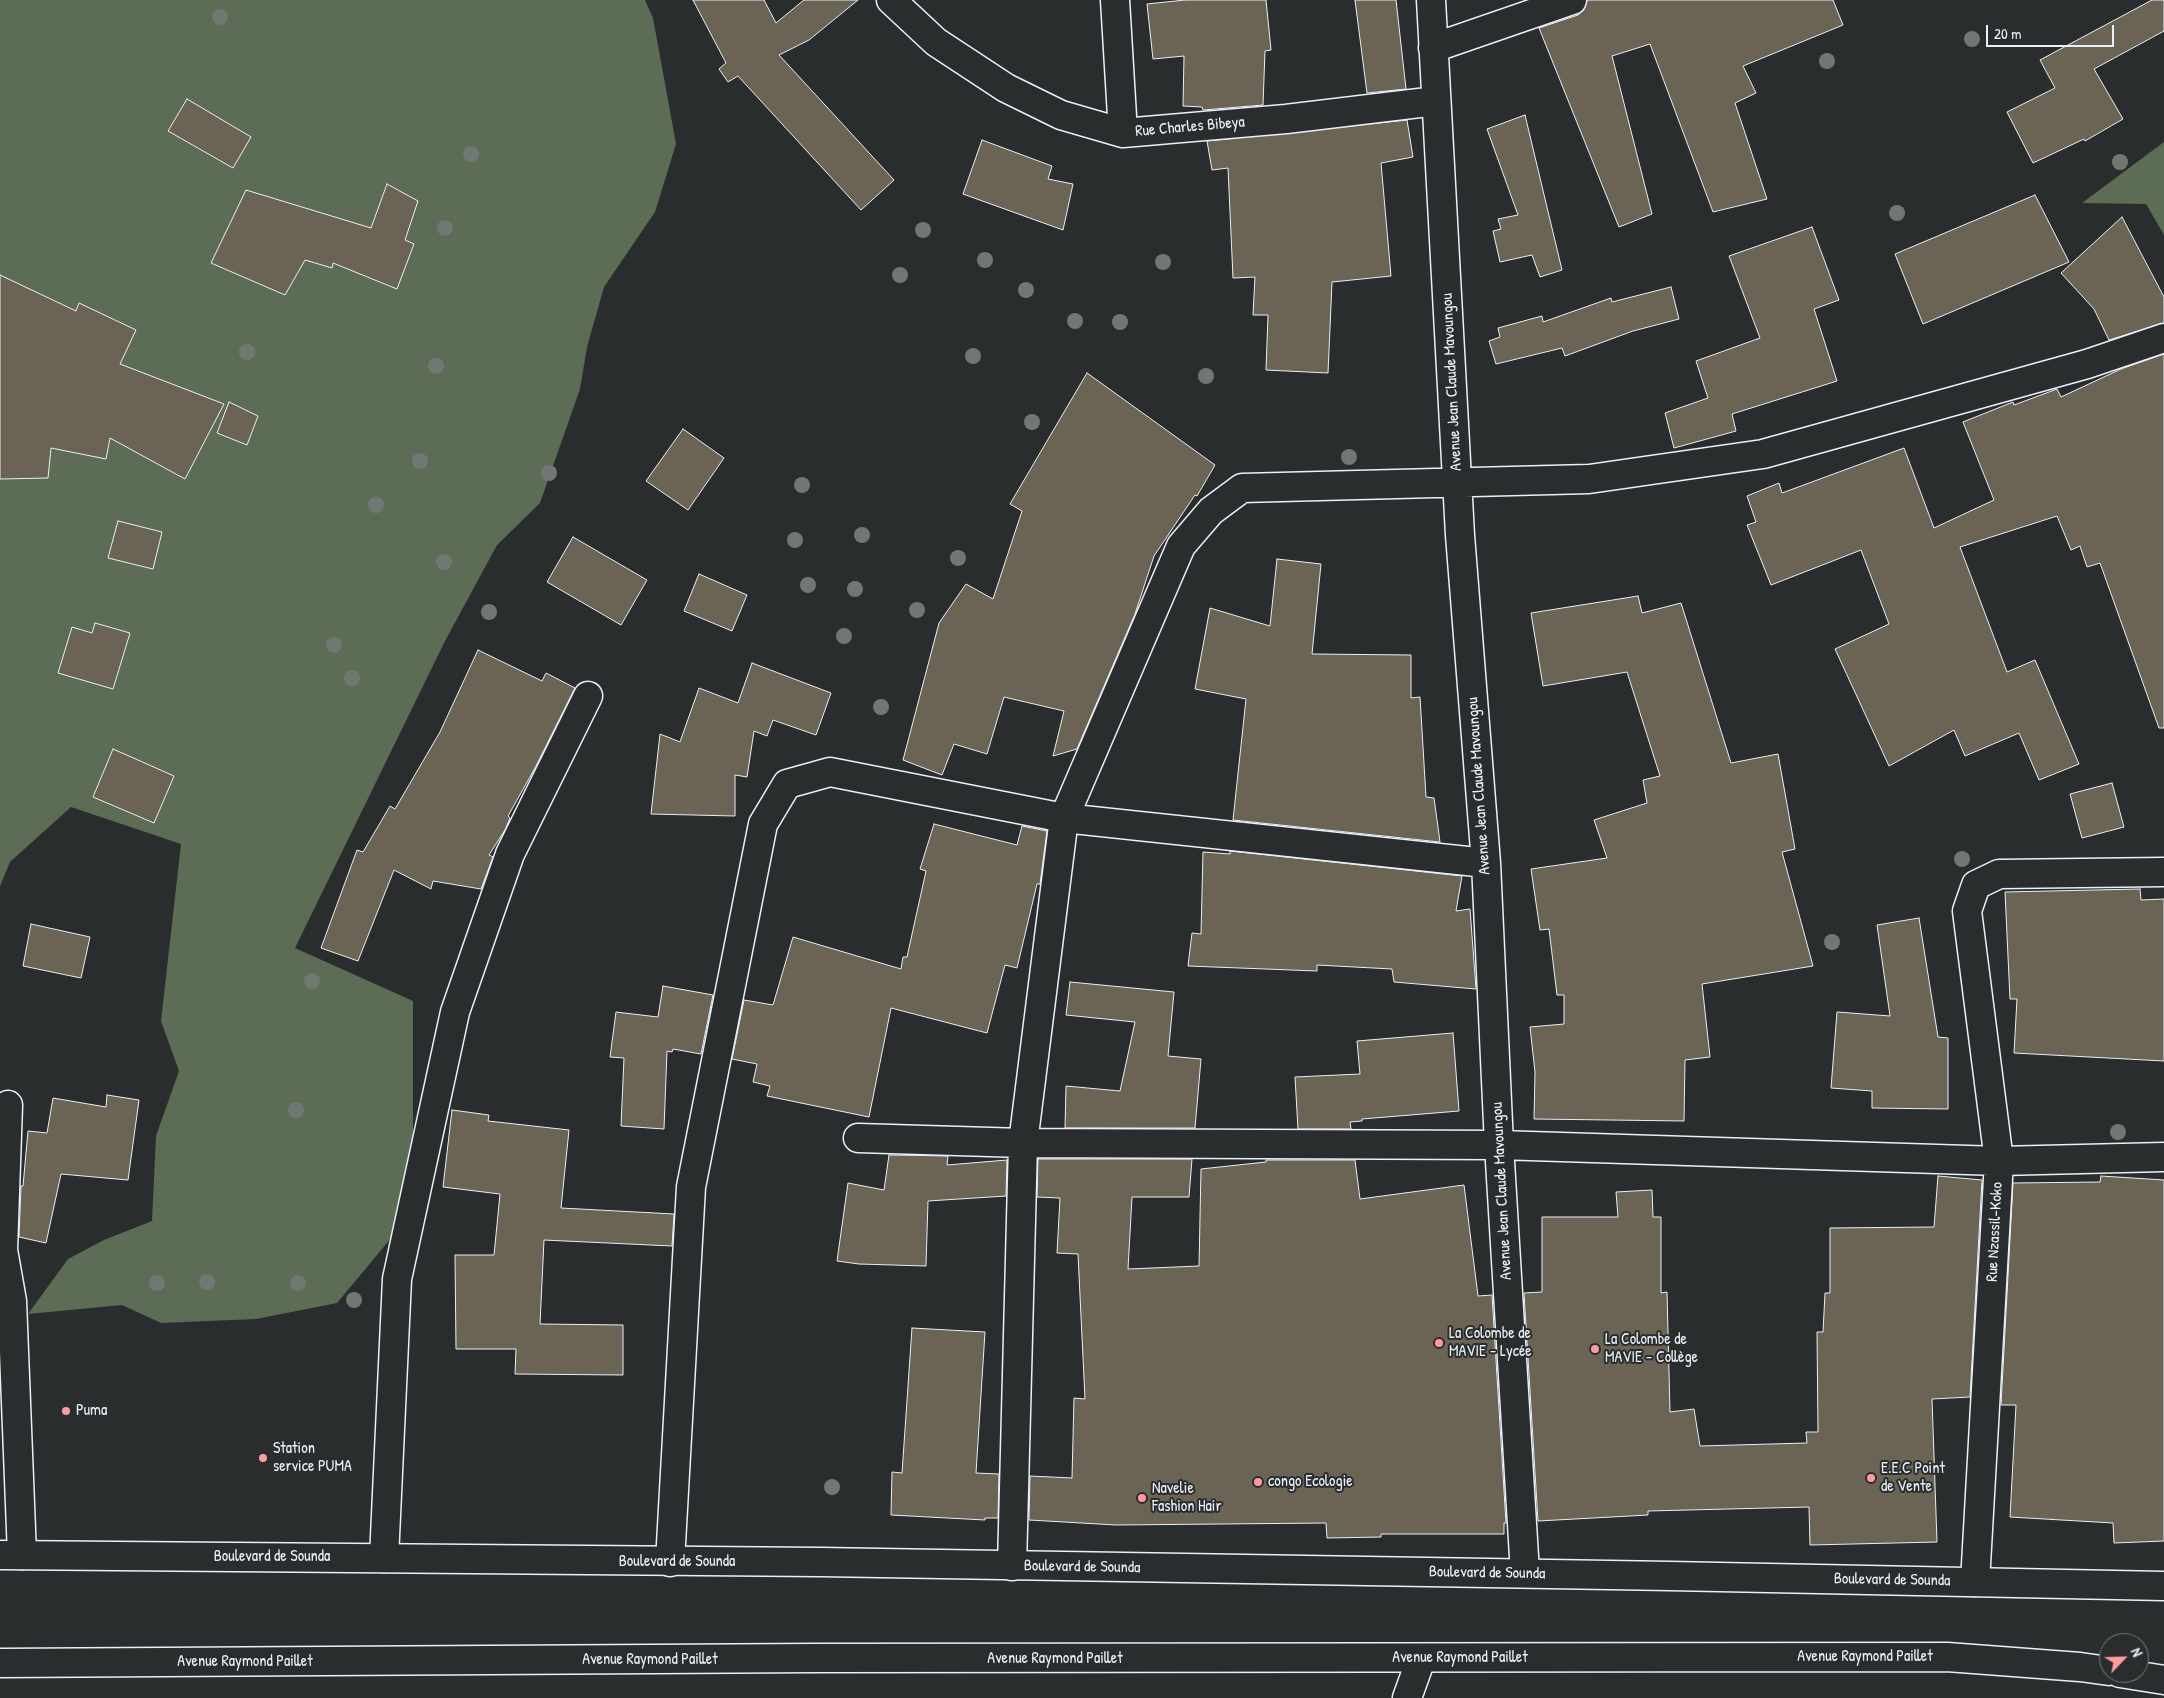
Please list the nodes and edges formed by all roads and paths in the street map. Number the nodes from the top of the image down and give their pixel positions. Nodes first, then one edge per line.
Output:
1 (892, 0) edge
2 (1115, 0) edge
3 (1431, 0) edge
4 (1572, 0) edge
5 (1433, 48) junction
6 (1436, 101) junction
7 (1123, 133) junction
8 (2164, 338) edge
9 (1458, 482) junction
10 (588, 696) dead end
11 (1064, 818) junction
12 (1486, 863) junction
13 (2164, 872) edge
14 (8, 1105) dead end
15 (858, 1138) dead end
16 (1023, 1143) junction
17 (1499, 1145) junction
18 (2164, 1157) edge
19 (1999, 1162) junction
20 (11, 1555) edge
21 (384, 1558) junction
22 (670, 1562) junction
23 (1012, 1566) junction
24 (1525, 1573) junction
25 (1975, 1582) junction
26 (2164, 1586) edge
27 (1421, 1659) junction
28 (0, 1663) edge
29 (2099, 1670) edge
30 (2149, 1678) edge
31 (2164, 1680) edge
32 (1407, 1698) edge

1 - 7 street, Rue Charles Bibeya
2 - 7 street
3 - 5 street, Avenue Jean Claude Mavoungou
4 - 5 street
5 - 6 street, Avenue Jean Claude Mavoungou
6 - 7 street, Rue Charles Bibeya
6 - 9 street, Avenue Jean Claude Mavoungou
8 - 9 street
9 - 11 street
9 - 12 street, Avenue Jean Claude Mavoungou
10 - 21 street
11 - 12 street
11 - 16 street
11 - 22 street
12 - 17 street, Avenue Jean Claude Mavoungou
13 - 19 street, Rue Nzassil-Koko
14 - 20 street
15 - 16 street
16 - 17 street
16 - 23 street
17 - 19 street
17 - 24 street, Avenue Jean Claude Mavoungou
18 - 19 street
19 - 25 street, Rue Nzassil-Koko
20 - 21 street, Boulevard de Sounda
21 - 22 street, Boulevard de Sounda
22 - 23 street, Boulevard de Sounda
23 - 24 street, Boulevard de Sounda
24 - 25 street, Boulevard de Sounda
25 - 26 street, Boulevard de Sounda
27 - 28 street, Avenue Raymond Paillet
27 - 29 street, Avenue Raymond Paillet
27 - 32 street
30 - 31 street

